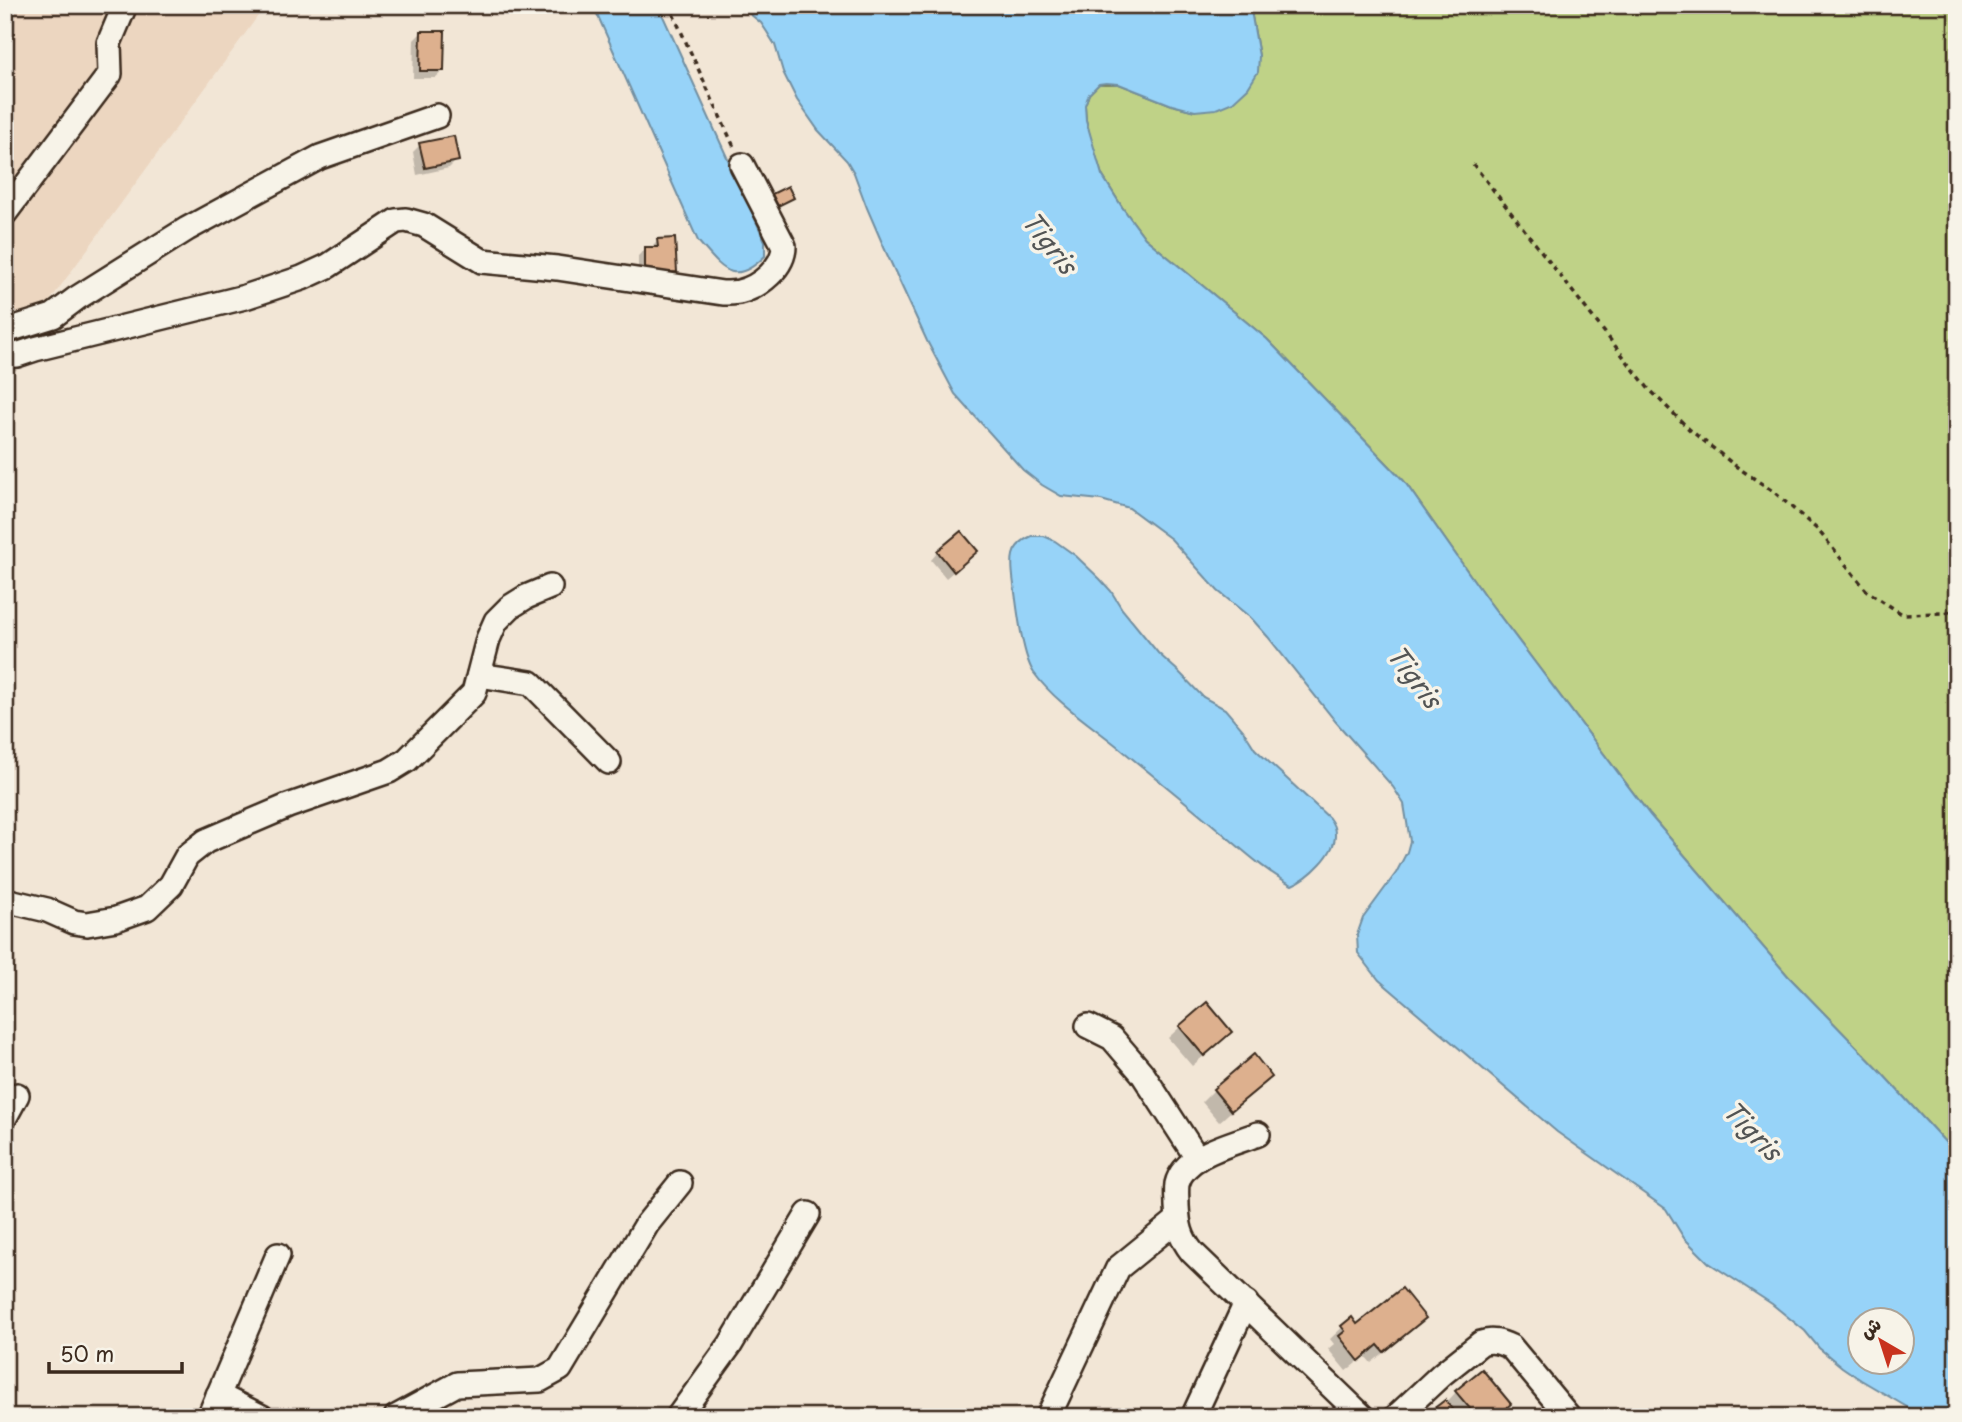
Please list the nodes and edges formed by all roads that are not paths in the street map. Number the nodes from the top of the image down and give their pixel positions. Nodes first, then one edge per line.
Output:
1 (125, 5) edge
2 (438, 116) dead end
3 (742, 165) road end
4 (5, 213) edge
5 (9, 326) edge
6 (5, 356) edge
7 (551, 587) dead end
8 (479, 675) junction
9 (608, 762) dead end
10 (5, 900) edge
11 (1088, 1026) dead end
12 (17, 1095) dead end
13 (5, 1117) edge
14 (1258, 1135) dead end
15 (1197, 1158) junction
16 (680, 1183) dead end
17 (808, 1214) dead end
18 (1177, 1220) junction
19 (278, 1255) dead end
20 (1245, 1303) junction
21 (218, 1395) junction
22 (209, 1417) edge
23 (262, 1417) edge
24 (396, 1417) edge
25 (678, 1417) edge
26 (1048, 1417) edge
27 (1193, 1417) edge
28 (1363, 1417) edge
29 (1396, 1417) edge
30 (1569, 1417) edge

1 - 4 street
2 - 5 street
3 - 6 street
7 - 8 street
8 - 9 street
8 - 10 street
11 - 15 street
12 - 13 street
14 - 15 street
15 - 18 street
16 - 24 street
17 - 25 street
18 - 20 street
18 - 26 street
19 - 21 street
20 - 27 street
20 - 28 street
21 - 22 street
21 - 23 street
29 - 30 street

